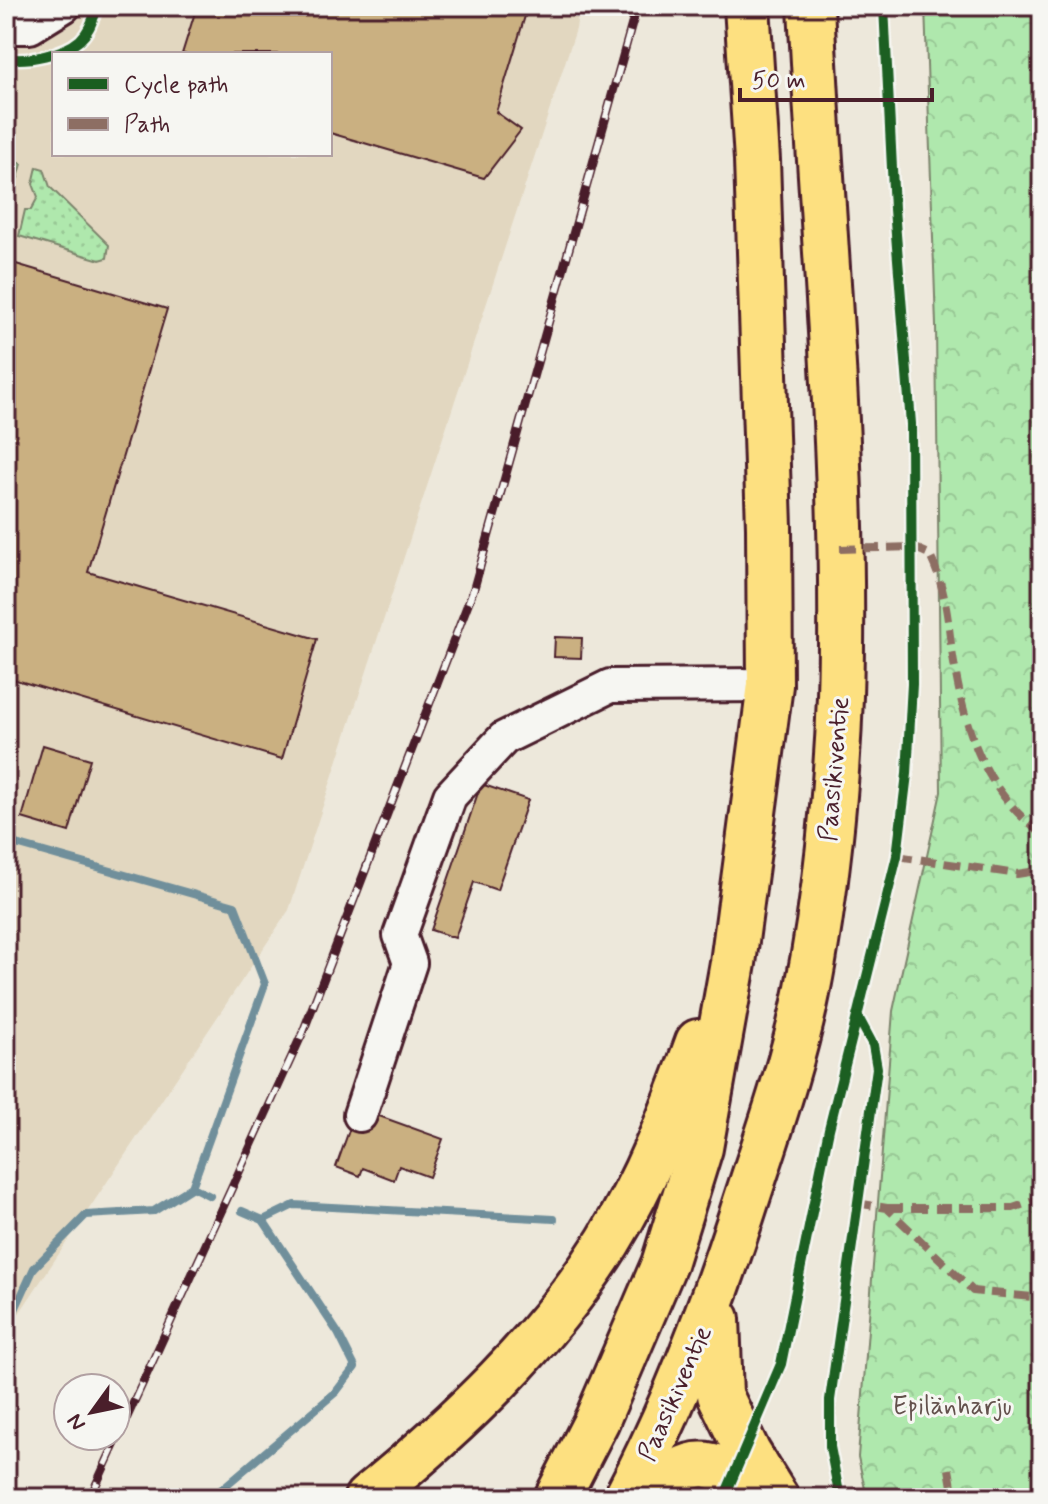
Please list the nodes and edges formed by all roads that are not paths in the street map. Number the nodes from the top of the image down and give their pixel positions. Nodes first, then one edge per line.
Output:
1 (64, 6) edge
2 (747, 6) edge
3 (811, 6) edge
4 (6, 27) edge
5 (770, 685) junction
6 (733, 963) junction
7 (360, 1115) dead end
8 (715, 1297) junction
9 (367, 1498) edge
10 (557, 1498) edge
11 (626, 1498) edge
12 (653, 1498) edge
13 (761, 1498) edge
14 (776, 1498) edge

1 - 4 street
2 - 5 highway
3 - 8 highway, Paasikiventie
5 - 6 highway
5 - 7 street
6 - 9 highway
6 - 10 highway
8 - 11 highway, Paasikiventie
8 - 14 highway
12 - 13 highway

